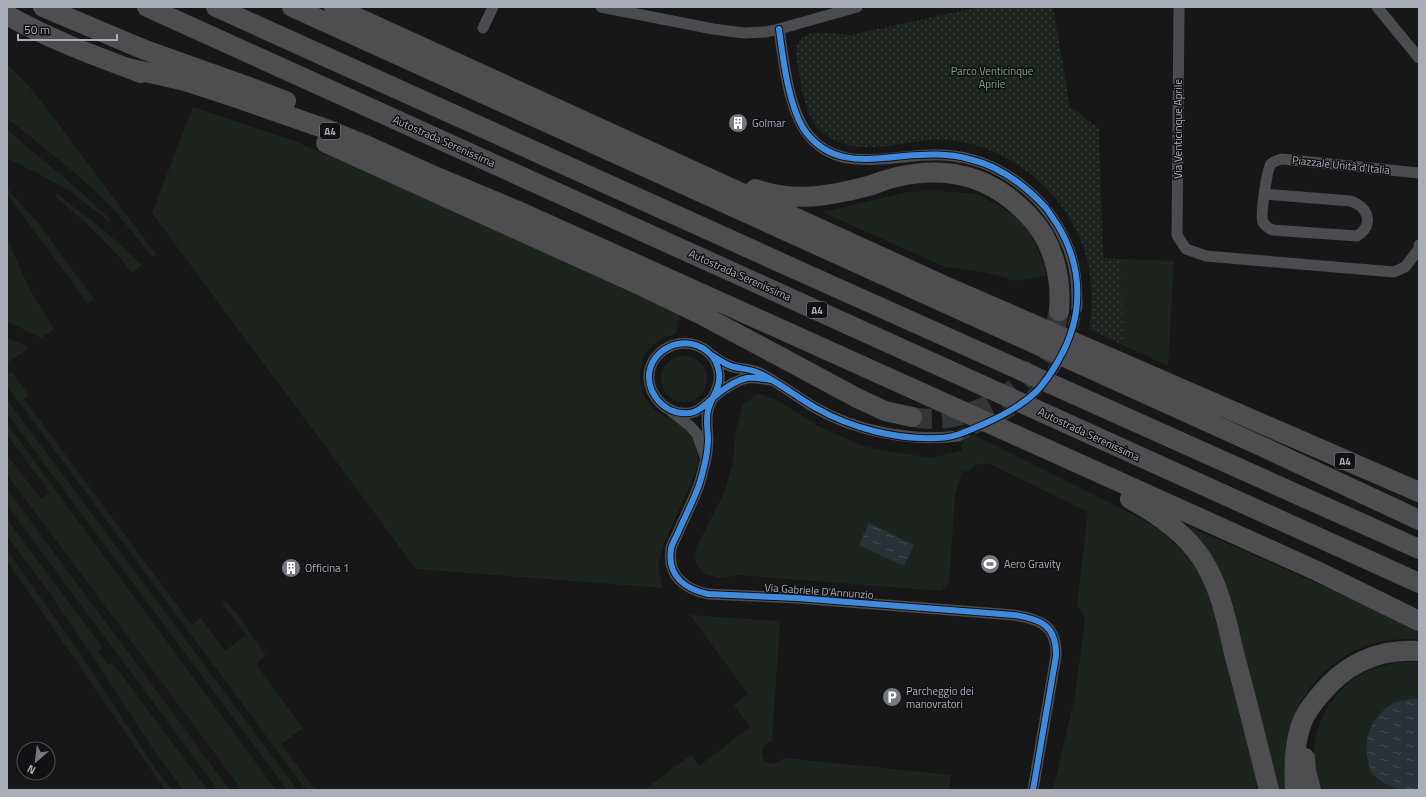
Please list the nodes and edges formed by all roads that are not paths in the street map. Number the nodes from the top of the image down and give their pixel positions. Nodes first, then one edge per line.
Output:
1 (43, 7) edge
2 (147, 7) edge
3 (216, 7) edge
4 (292, 7) edge
5 (334, 7) edge
6 (493, 7) edge
7 (601, 7) edge
8 (853, 7) edge
9 (1179, 7) edge
10 (1377, 7) edge
11 (7, 14) edge
12 (483, 28) dead end
13 (779, 29) junction
14 (1419, 58) edge
15 (128, 68) junction
16 (598, 128) junction
17 (1419, 173) edge
18 (1265, 194) junction
19 (525, 214) junction
20 (1419, 245) edge
21 (1419, 249) edge
22 (1068, 309) joint
23 (711, 355) junction
24 (771, 380) junction
25 (713, 398) junction
26 (935, 400) junction
27 (670, 410) junction
28 (912, 417) tunnel mouth
29 (958, 436) tunnel mouth
30 (1263, 447) junction
31 (706, 459) junction
32 (1419, 492) edge
33 (1419, 512) edge
34 (1419, 520) edge
35 (1419, 549) edge
36 (1317, 571) junction
37 (1419, 583) edge
38 (1419, 612) edge
39 (1419, 621) edge
40 (1419, 651) edge
41 (1326, 688) junction
42 (1033, 790) edge
43 (1269, 790) edge
44 (1295, 790) edge
45 (1311, 790) edge

1 - 19 highway
2 - 37 highway, Autostrada Serenissima / A4
3 - 35 highway
4 - 30 highway
5 - 16 highway
6 - 12 street
7 - 13 street
8 - 13 street
9 - 21 street, Via Venticinque Aprile
10 - 14 street
11 - 15 highway, A4
13 - 22 street
15 - 19 highway, A4
15 - 28 highway
16 - 22 highway
16 - 32 highway, A4
17 - 18 street, Piazzale Unità d'Italia
18 - 18 street, Piazzale Unità d'Italia
19 - 26 highway, A4
20 - 21 street
23 - 24 street
23 - 25 street
23 - 27 street
24 - 25 street
24 - 29 street
25 - 27 street
25 - 31 street, Via Gabriele D'Annunzio
26 - 36 highway
26 - 43 highway
27 - 31 street
30 - 33 highway
30 - 34 highway
31 - 42 street, Via Gabriele D'Annunzio
36 - 38 highway
36 - 39 highway
40 - 41 highway
41 - 44 highway
41 - 45 highway

